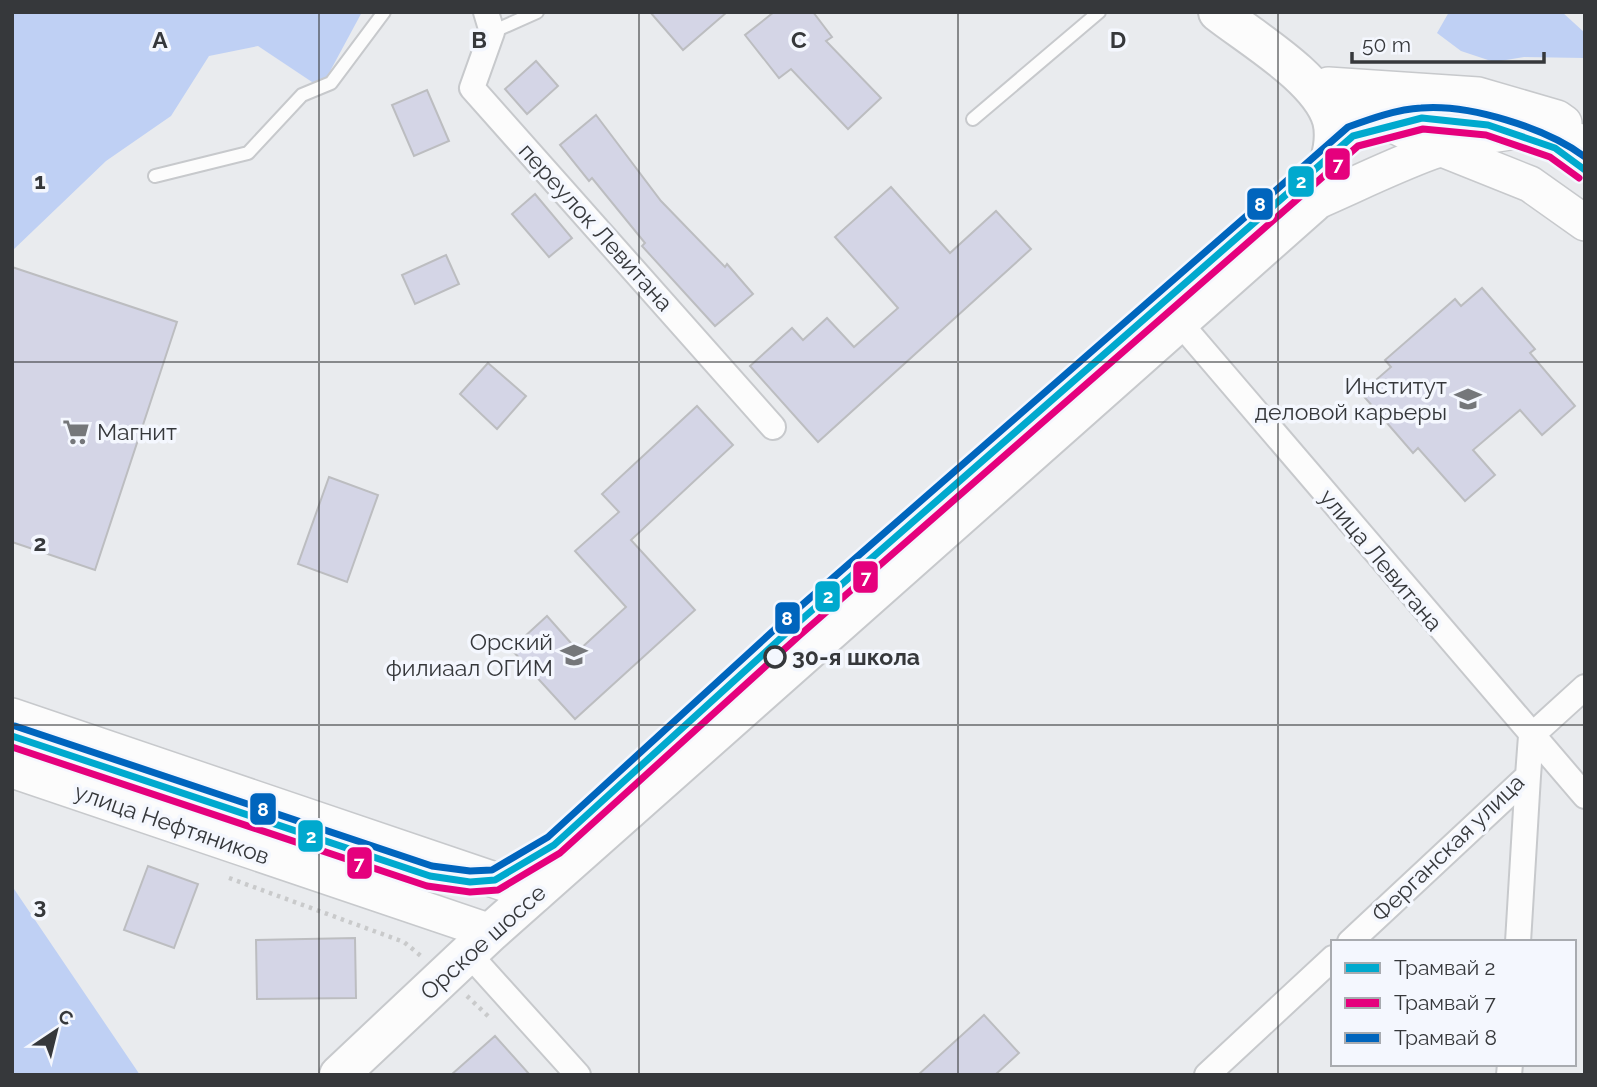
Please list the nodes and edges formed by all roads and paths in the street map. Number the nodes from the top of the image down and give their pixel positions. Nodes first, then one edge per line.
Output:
1 (384, 12) edge
2 (537, 12) edge
3 (1099, 12) edge
4 (1217, 12) edge
5 (489, 22) edge
6 (1310, 84) junction
7 (973, 119) dead end
8 (1585, 137) edge
9 (1585, 143) edge
10 (1440, 148) junction
11 (155, 176) dead end
12 (1313, 204) junction
13 (1585, 223) edge
14 (1180, 323) junction
15 (774, 427) dead end
16 (1585, 687) edge
17 (12, 716) edge
18 (1531, 736) junction
19 (12, 770) edge
20 (1528, 776) junction
21 (1585, 796) edge
22 (225, 876) dead end
23 (536, 894) junction
24 (1352, 940) edge
25 (1518, 940) edge
26 (468, 953) junction
27 (1331, 960) edge
28 (491, 1019) dead end
29 (339, 1075) edge
30 (578, 1075) edge
31 (1207, 1075) edge

1 - 11 lane
2 - 5 lane
3 - 7 lane
4 - 6 main road
5 - 15 street, переулок Левитана
6 - 8 main road
6 - 10 main road
6 - 12 main road
9 - 10 main road, Орское шоссе
10 - 12 main road, Орское шоссе
10 - 13 main road
12 - 14 main road, Орское шоссе
14 - 18 street, улица Левитана
14 - 23 main road, Орское шоссе
16 - 18 street
17 - 23 main road
18 - 20 street, Ферганская улица
18 - 21 street, улица Левитана
19 - 26 main road, улица Нефтяников
20 - 24 street, Ферганская улица
20 - 25 street
22 - 26 path
23 - 26 main road, Орское шоссе
26 - 28 path
26 - 29 main road, Орское шоссе
26 - 30 street
27 - 31 street

